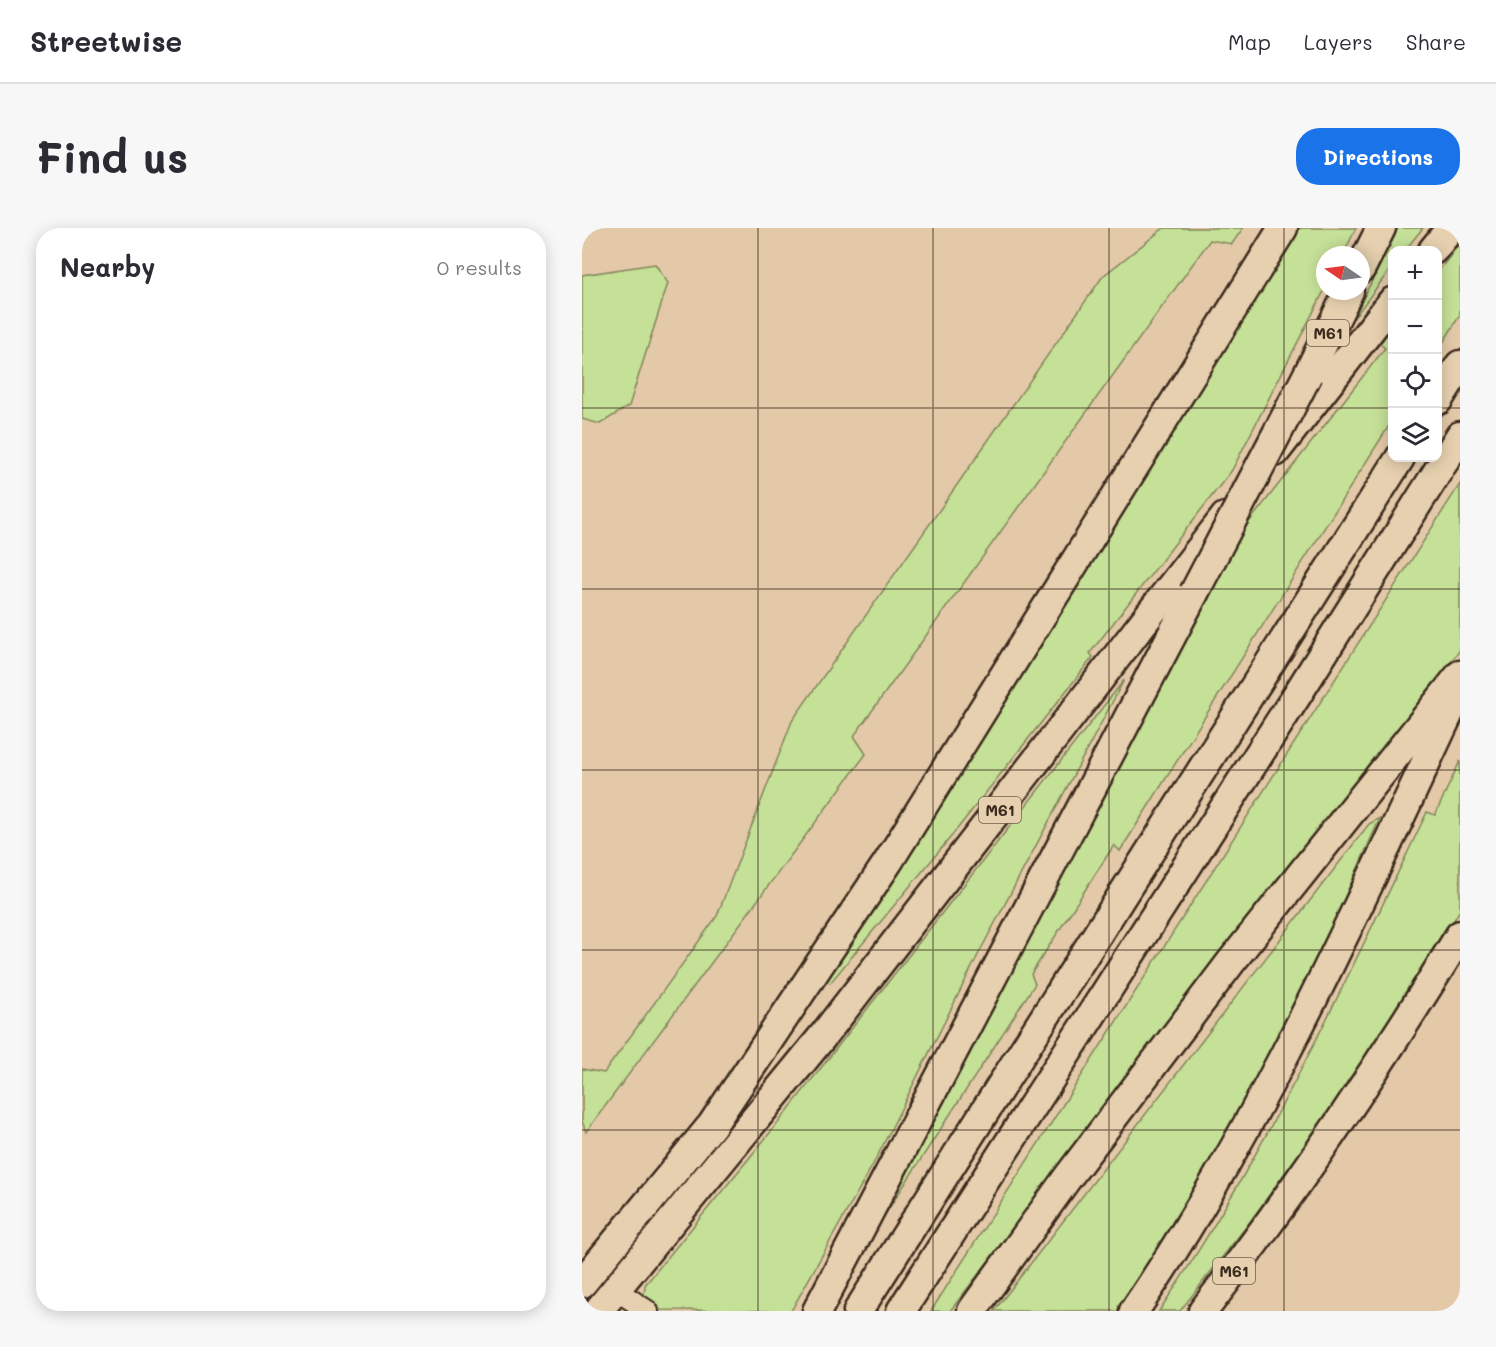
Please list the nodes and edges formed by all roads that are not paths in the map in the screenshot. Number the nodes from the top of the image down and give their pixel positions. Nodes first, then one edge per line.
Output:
1 (1283, 228) edge
2 (1381, 228) edge
3 (1451, 228) edge
4 (1436, 246) edge
5 (1370, 250) edge
6 (1345, 300) edge
7 (1388, 307) edge
8 (1460, 365) edge
9 (1442, 392) edge
10 (1460, 436) edge
11 (1397, 462) edge
12 (1460, 675) edge
13 (1448, 697) edge
14 (1460, 935) edge
15 (582, 1283) edge
16 (607, 1301) edge
17 (648, 1311) edge
18 (817, 1311) edge
19 (858, 1311) edge
20 (901, 1311) edge
21 (972, 1311) edge
22 (1134, 1311) edge
23 (1203, 1311) edge

1 - 15 highway
2 - 5 highway
3 - 4 highway
6 - 18 highway, M61, bridge
7 - 16 highway, M61
8 - 9 highway
10 - 20 highway
11 - 19 highway
12 - 13 highway
13 - 21 highway
13 - 22 highway
14 - 23 highway, M61
16 - 17 lane

